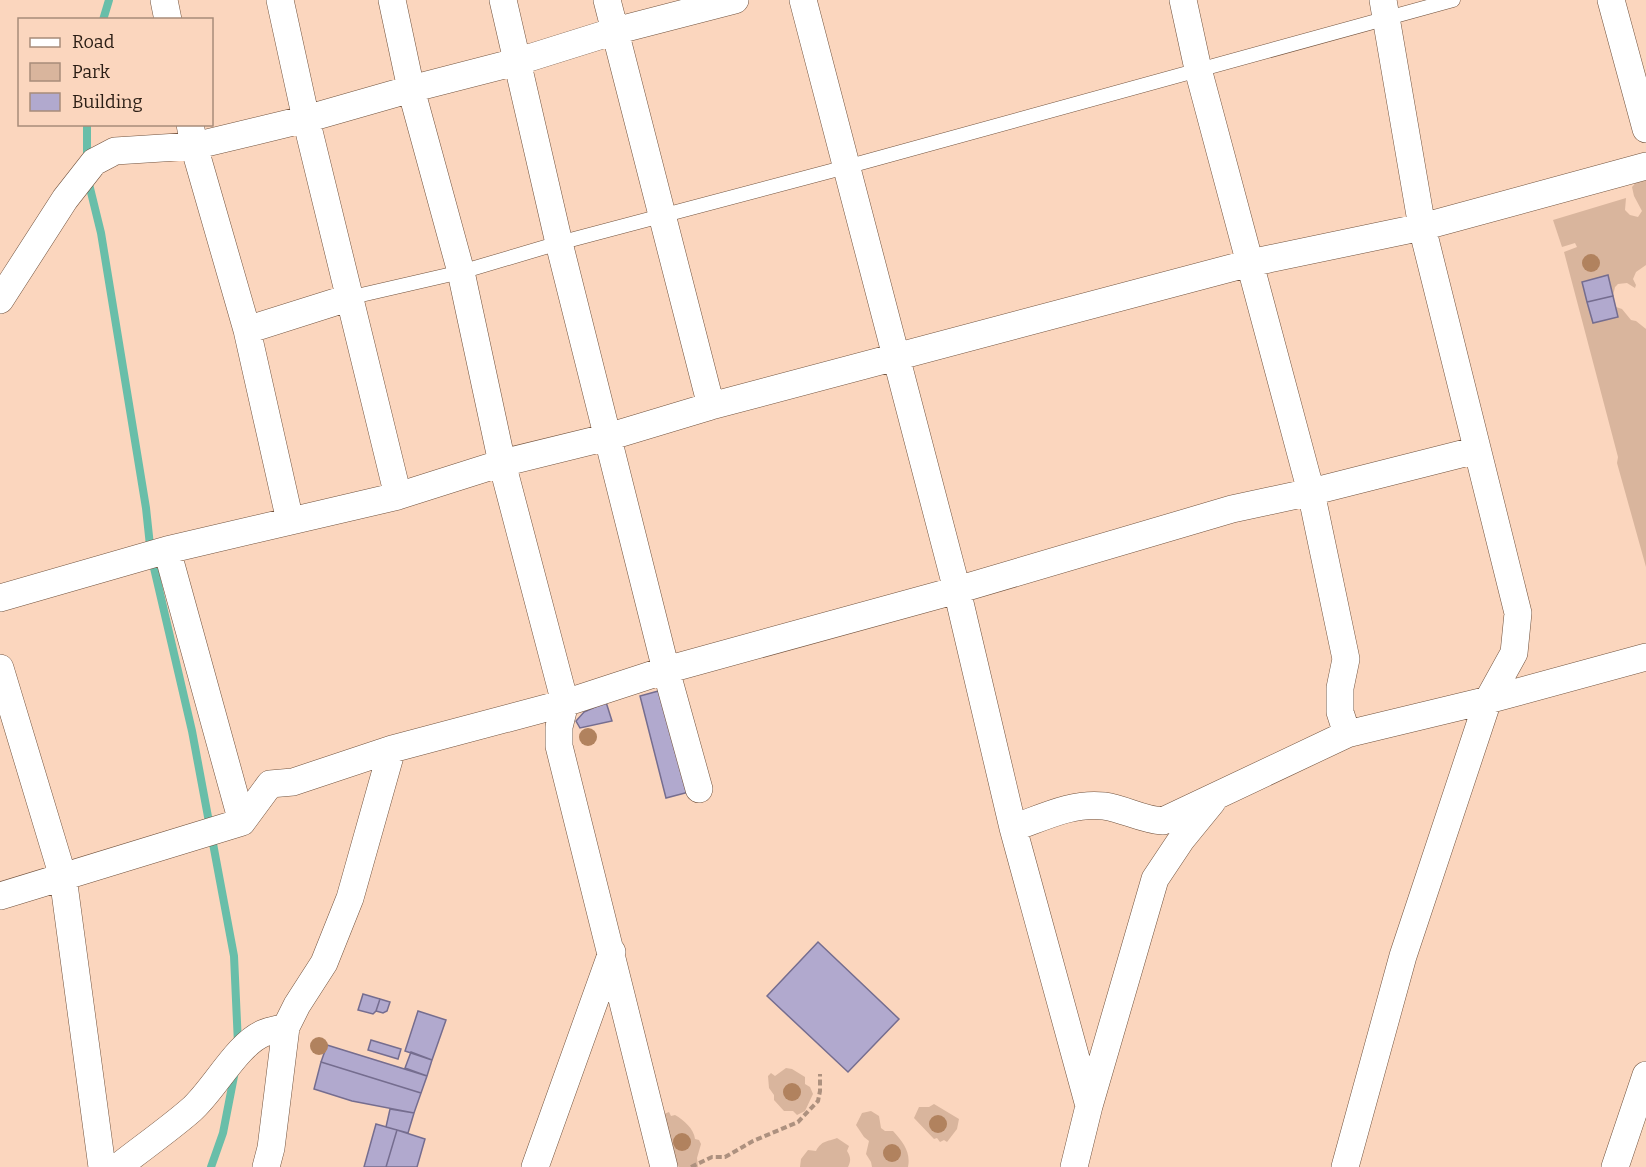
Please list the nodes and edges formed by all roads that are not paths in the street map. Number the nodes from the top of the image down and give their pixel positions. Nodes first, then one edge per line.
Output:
1 (164, 0) edge
2 (280, 0) edge
3 (392, 0) edge
4 (503, 0) edge
5 (607, 0) edge
6 (735, 0) edge
7 (803, 0) edge
8 (1184, 0) edge
9 (1453, 0) edge
10 (1611, 0) edge
11 (1385, 9) edge
12 (168, 18) edge
13 (615, 32) junction
14 (516, 62) junction
15 (1198, 69) junction
16 (411, 89) junction
17 (306, 119) junction
18 (1646, 129) edge
19 (192, 135) edge
20 (1646, 166) edge
21 (846, 167) junction
22 (661, 216) junction
23 (1422, 226) junction
24 (559, 243) junction
25 (1250, 263) junction
26 (460, 272) junction
27 (348, 298) junction
28 (0, 300) edge
29 (247, 330) junction
30 (897, 358) junction
31 (711, 406) junction
32 (608, 437) junction
33 (1477, 450) junction
34 (502, 463) junction
35 (1311, 492) junction
36 (398, 496) junction
37 (290, 521) junction
38 (167, 550) junction
39 (957, 590) junction
40 (0, 598) edge
41 (1646, 657) edge
42 (1616, 665) junction
43 (0, 668) edge
44 (666, 670) junction
45 (1646, 678) edge
46 (1488, 700) junction
47 (565, 703) junction
48 (1347, 734) junction
49 (392, 749) junction
50 (699, 789) dead end
51 (1216, 797) junction
52 (242, 822) junction
53 (1013, 828) junction
54 (63, 877) junction
55 (0, 896) edge
56 (612, 952) junction
57 (286, 1027) junction
58 (1646, 1075) edge
59 (1089, 1106) junction
60 (102, 1167) edge
61 (118, 1167) edge
62 (266, 1167) edge
63 (535, 1167) edge
64 (664, 1167) edge
65 (1074, 1167) edge
66 (1345, 1167) edge
67 (1615, 1167) edge

1 - 12 street
2 - 17 street
3 - 16 street
4 - 14 street
5 - 13 street
6 - 13 street
7 - 21 street
8 - 15 street
9 - 11 lane
10 - 18 street
11 - 15 lane
11 - 23 street
13 - 14 street
13 - 22 street
14 - 16 street
14 - 24 street
15 - 21 lane
15 - 25 street
16 - 17 street
16 - 26 street
17 - 19 street
17 - 27 street
19 - 28 street
19 - 29 street
20 - 23 street
21 - 22 lane
21 - 30 street
22 - 24 lane
22 - 31 street
23 - 25 street
23 - 33 street
24 - 26 lane
24 - 32 street
25 - 30 street
25 - 35 street
26 - 27 lane
26 - 34 street
27 - 29 street
27 - 36 street
29 - 37 street
30 - 31 street
30 - 39 street
31 - 32 street
32 - 34 street
32 - 44 street
33 - 35 street
33 - 46 street
34 - 36 street
34 - 47 street
35 - 39 street
35 - 48 street
36 - 37 street
37 - 38 street
38 - 40 street
38 - 52 street
39 - 44 street
39 - 53 street
41 - 42 street
42 - 45 street
42 - 46 street
43 - 54 street
44 - 47 street
44 - 50 street
46 - 48 street
46 - 66 street
47 - 49 street
47 - 56 street
48 - 51 street
49 - 52 street
49 - 57 street
51 - 53 street
51 - 59 street
52 - 54 street
53 - 59 street
54 - 55 street
54 - 60 street
56 - 63 street
56 - 64 street
57 - 61 street
57 - 62 street
58 - 67 street
59 - 65 street

